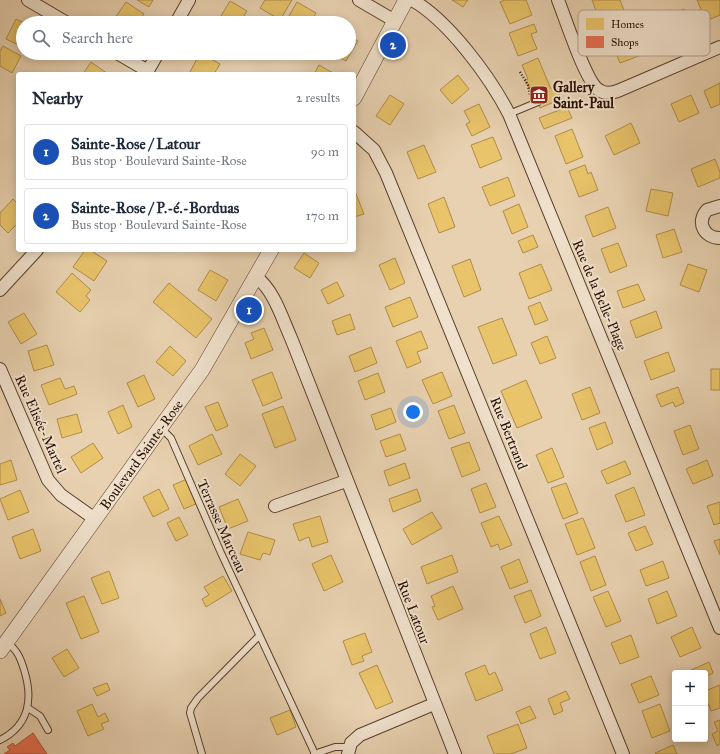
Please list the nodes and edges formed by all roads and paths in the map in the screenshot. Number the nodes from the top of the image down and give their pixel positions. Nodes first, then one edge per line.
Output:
1 (28, 0) edge
2 (190, 0) edge
3 (359, 0) edge
4 (406, 0) edge
5 (412, 0) edge
6 (558, 0) edge
7 (55, 16) edge
8 (180, 16) edge
9 (395, 21) junction
10 (720, 47) edge
11 (578, 51) edge
12 (710, 51) edge
13 (580, 56) edge
14 (699, 56) edge
15 (128, 60) edge
16 (154, 60) edge
17 (147, 72) edge
18 (520, 72) dead end
19 (356, 94) edge
20 (531, 98) dead end
21 (538, 102) dead end
22 (509, 114) junction
23 (356, 134) edge
24 (720, 206) edge
25 (720, 238) edge
26 (35, 252) edge
27 (270, 252) edge
28 (256, 277) junction
29 (0, 290) edge
30 (0, 369) edge
31 (161, 428) junction
32 (346, 481) junction
33 (275, 506) dead end
34 (95, 519) junction
35 (720, 628) edge
36 (259, 636) junction
37 (3, 647) edge
38 (434, 704) junction
39 (28, 708) junction
40 (48, 730) dead end
41 (0, 740) edge
42 (348, 751) edge
43 (202, 754) edge
44 (315, 754) edge
45 (454, 754) edge
46 (623, 754) edge

1 - 7 street
2 - 8 street
3 - 9 street
4 - 9 street
5 - 22 street, Rue de la Belle-Plage
6 - 11 street
9 - 19 street
10 - 12 street
13 - 14 street
15 - 17 street
16 - 17 street
18 - 20 path
21 - 22 lane
22 - 35 street, Rue de la Belle-Plage
23 - 46 street, Rue Bertrand
24 - 25 street
26 - 29 street
27 - 28 street, Boulevard Sainte-Rose
28 - 31 street, Boulevard Sainte-Rose
28 - 32 street, Rue Latour
30 - 34 street, Rue Elisée-Martel
31 - 34 street, Boulevard Sainte-Rose
31 - 36 lane, Terrasse Marceau
32 - 33 street
32 - 38 street, Rue Latour
34 - 37 street, Boulevard Sainte-Rose
36 - 43 lane
36 - 44 lane, Terrasse Marceau
37 - 39 lane
38 - 42 street
38 - 45 street, Rue Latour
39 - 40 lane
39 - 41 lane
42 - 44 lane, Terrasse Marceau

